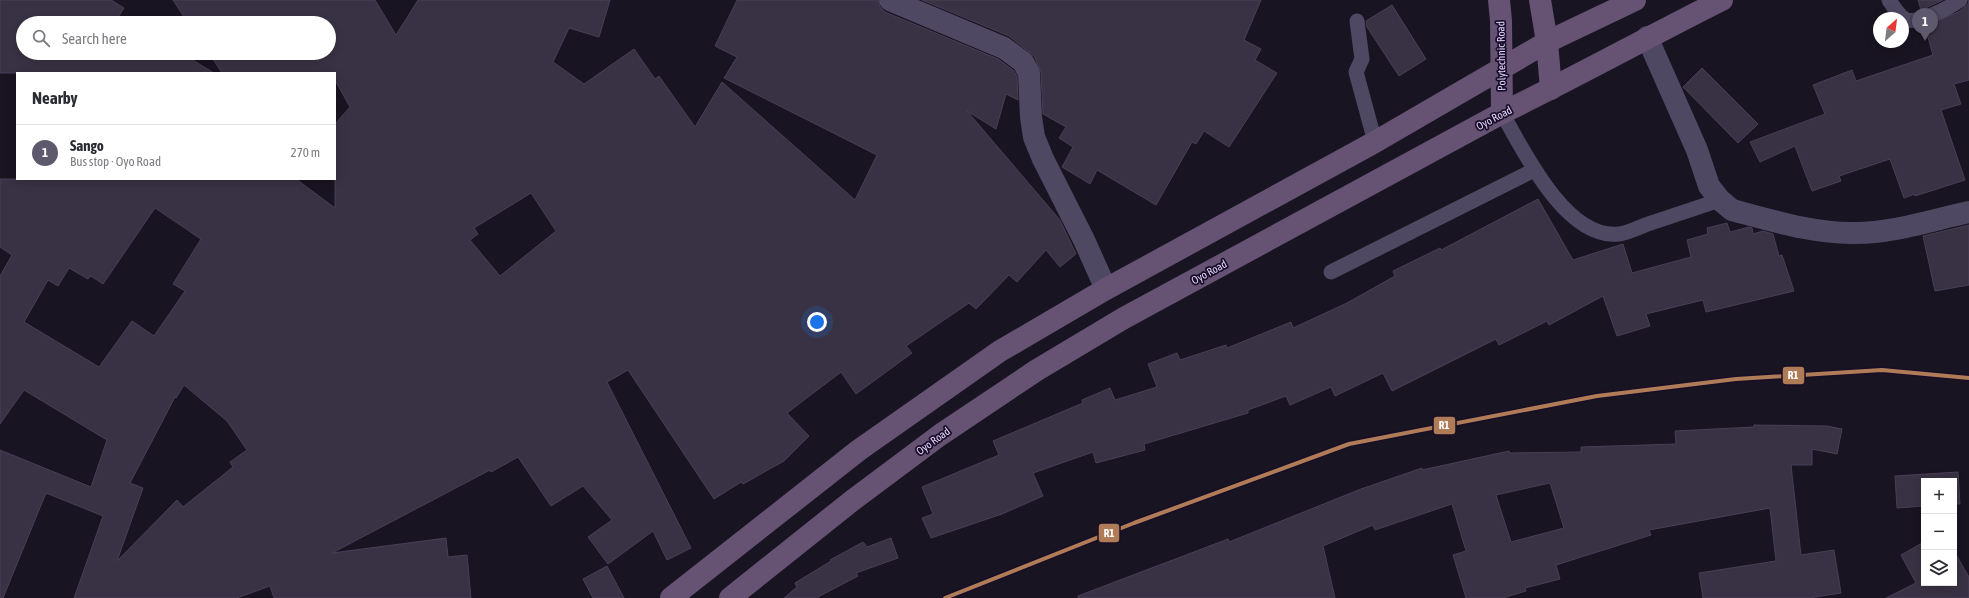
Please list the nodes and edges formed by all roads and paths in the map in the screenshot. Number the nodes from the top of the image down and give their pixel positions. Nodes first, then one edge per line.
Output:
1 (890, 0) edge
2 (1499, 0) edge
3 (1540, 0) edge
4 (1635, 0) edge
5 (1722, 0) edge
6 (1889, 0) edge
7 (1960, 0) edge
8 (1357, 21) dead end
9 (1647, 37) junction
10 (1547, 42) junction
11 (1500, 70) junction
12 (1551, 89) junction
13 (1502, 112) junction
14 (1374, 142) junction
15 (1534, 170) junction
16 (1720, 200) junction
17 (1969, 212) edge
18 (1331, 272) dead end
19 (1106, 289) junction
20 (671, 598) edge
21 (730, 598) edge

1 - 19 street
2 - 11 main road, Polytechnic Road
3 - 10 main road
4 - 10 main road
5 - 9 main road, Oyo Road
6 - 7 lane
8 - 14 lane
9 - 12 main road, Oyo Road
9 - 16 street
10 - 11 main road
10 - 12 main road
11 - 13 main road, Polytechnic Road
11 - 14 main road
12 - 13 main road, Oyo Road
13 - 15 lane
13 - 21 main road, Oyo Road
14 - 19 main road
15 - 16 lane
15 - 18 lane
16 - 17 street
19 - 20 main road

